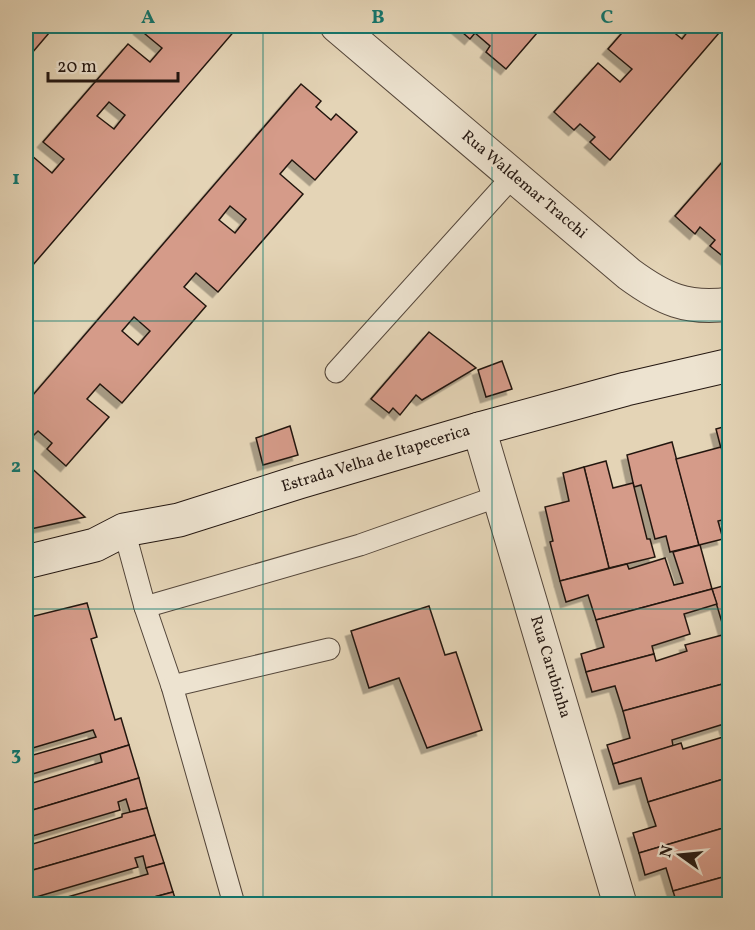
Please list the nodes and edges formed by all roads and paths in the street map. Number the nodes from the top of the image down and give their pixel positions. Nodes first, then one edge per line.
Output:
1 (337, 26) edge
2 (513, 176) junction
3 (729, 304) edge
4 (729, 365) edge
5 (336, 372) dead end
6 (479, 429) junction
7 (499, 496) junction
8 (124, 531) junction
9 (26, 562) edge
10 (145, 607) junction
11 (329, 649) dead end
12 (172, 686) junction
13 (234, 904) edge
14 (620, 904) edge

1 - 2 street, Rua Waldemar Tracchi
2 - 3 street, Rua Waldemar Tracchi
2 - 5 lane
4 - 6 street, Estrada Velha de Itapecerica
6 - 7 street, Rua Carubinha
6 - 8 street, Estrada Velha de Itapecerica
7 - 10 lane
7 - 14 street, Rua Carubinha
8 - 9 street, Estrada Velha de Itapecerica
8 - 10 lane
10 - 12 lane
11 - 12 lane
12 - 13 lane

